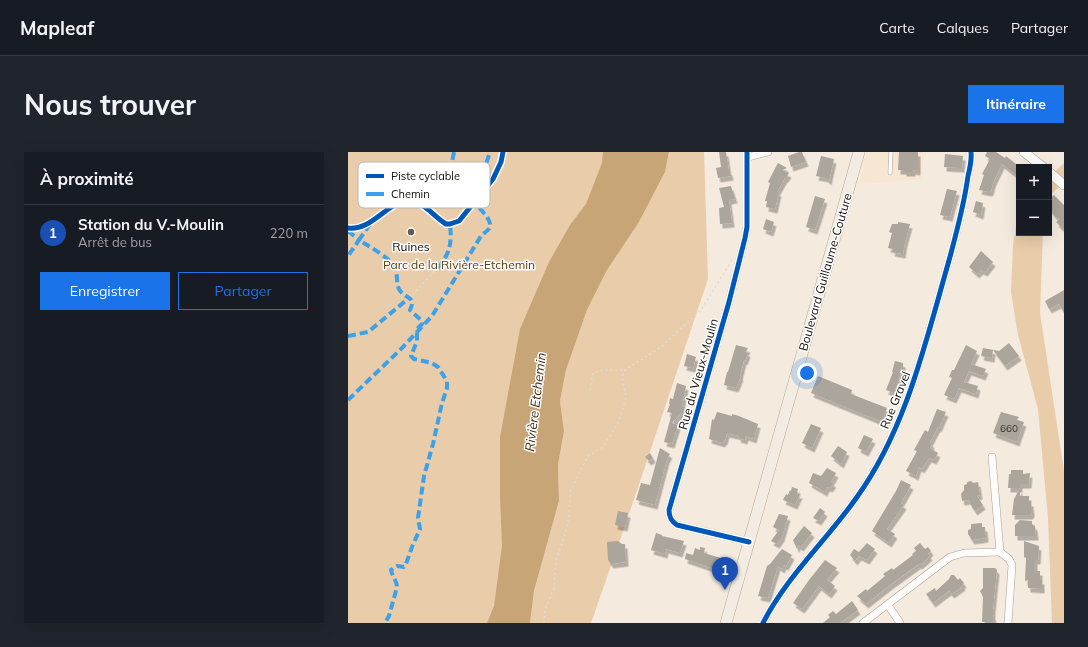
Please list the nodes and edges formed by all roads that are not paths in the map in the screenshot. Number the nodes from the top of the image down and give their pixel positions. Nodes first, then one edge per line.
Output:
1 (768, 152) edge
2 (859, 152) edge
3 (891, 152) edge
4 (971, 152) edge
5 (1024, 152) edge
6 (747, 155) edge
7 (1039, 164) edge
8 (890, 173) dead end
9 (1052, 175) edge
10 (1064, 185) edge
11 (992, 457) dead end
12 (749, 542) junction
13 (1000, 552) junction
14 (888, 605) junction
15 (726, 623) edge
16 (763, 623) edge
17 (863, 623) edge
18 (900, 623) edge
19 (1008, 623) edge

1 - 6 street, Rue du Vieux-Moulin
2 - 12 main road, Boulevard Guillaume-Couture
3 - 8 lane
4 - 16 street, Rue Gravel
5 - 7 street
6 - 12 street, Rue du Vieux-Moulin
9 - 10 street
11 - 13 street
12 - 15 main road, Boulevard Guillaume-Couture
13 - 14 street
13 - 19 street
14 - 17 street
14 - 18 street

